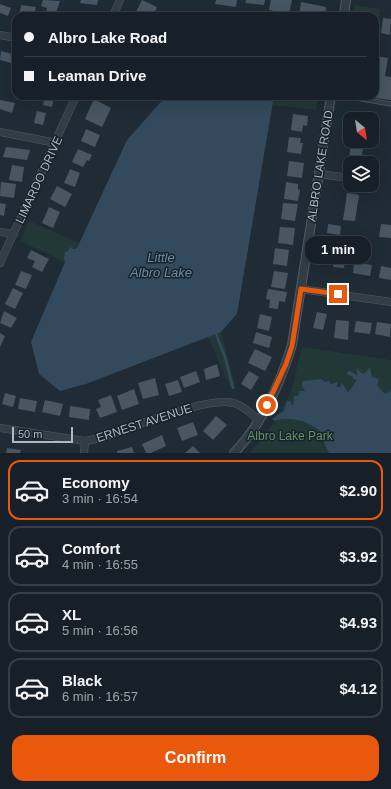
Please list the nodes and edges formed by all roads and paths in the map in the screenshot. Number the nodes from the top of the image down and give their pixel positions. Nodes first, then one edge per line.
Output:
1 (120, 0) edge
2 (346, 0) edge
3 (115, 12) edge
4 (344, 12) edge
5 (0, 35) edge
6 (12, 37) edge
7 (74, 100) edge
8 (330, 100) edge
9 (367, 100) edge
10 (391, 104) edge
11 (0, 132) edge
12 (56, 143) junction
13 (319, 174) junction
14 (343, 177) edge
15 (0, 232) edge
16 (14, 234) junction
17 (0, 263) edge
18 (301, 289) junction
19 (391, 302) edge
20 (259, 420) junction
21 (0, 428) edge
22 (85, 440) junction
23 (84, 453) edge
24 (234, 453) edge

1 - 3 street
2 - 4 street
5 - 6 street
7 - 12 street, LIMARDO DRIVE
8 - 13 street, ALBRO LAKE ROAD
9 - 10 lane
11 - 12 street
12 - 16 street, LIMARDO DRIVE
13 - 14 street
13 - 18 street, ALBRO LAKE ROAD
15 - 16 street
16 - 17 street, LIMARDO DRIVE
18 - 19 street
18 - 20 street, ALBRO LAKE ROAD
20 - 22 street, ERNEST AVENUE
20 - 24 street, ALBRO LAKE ROAD
21 - 22 street, ERNEST AVENUE
22 - 23 street

